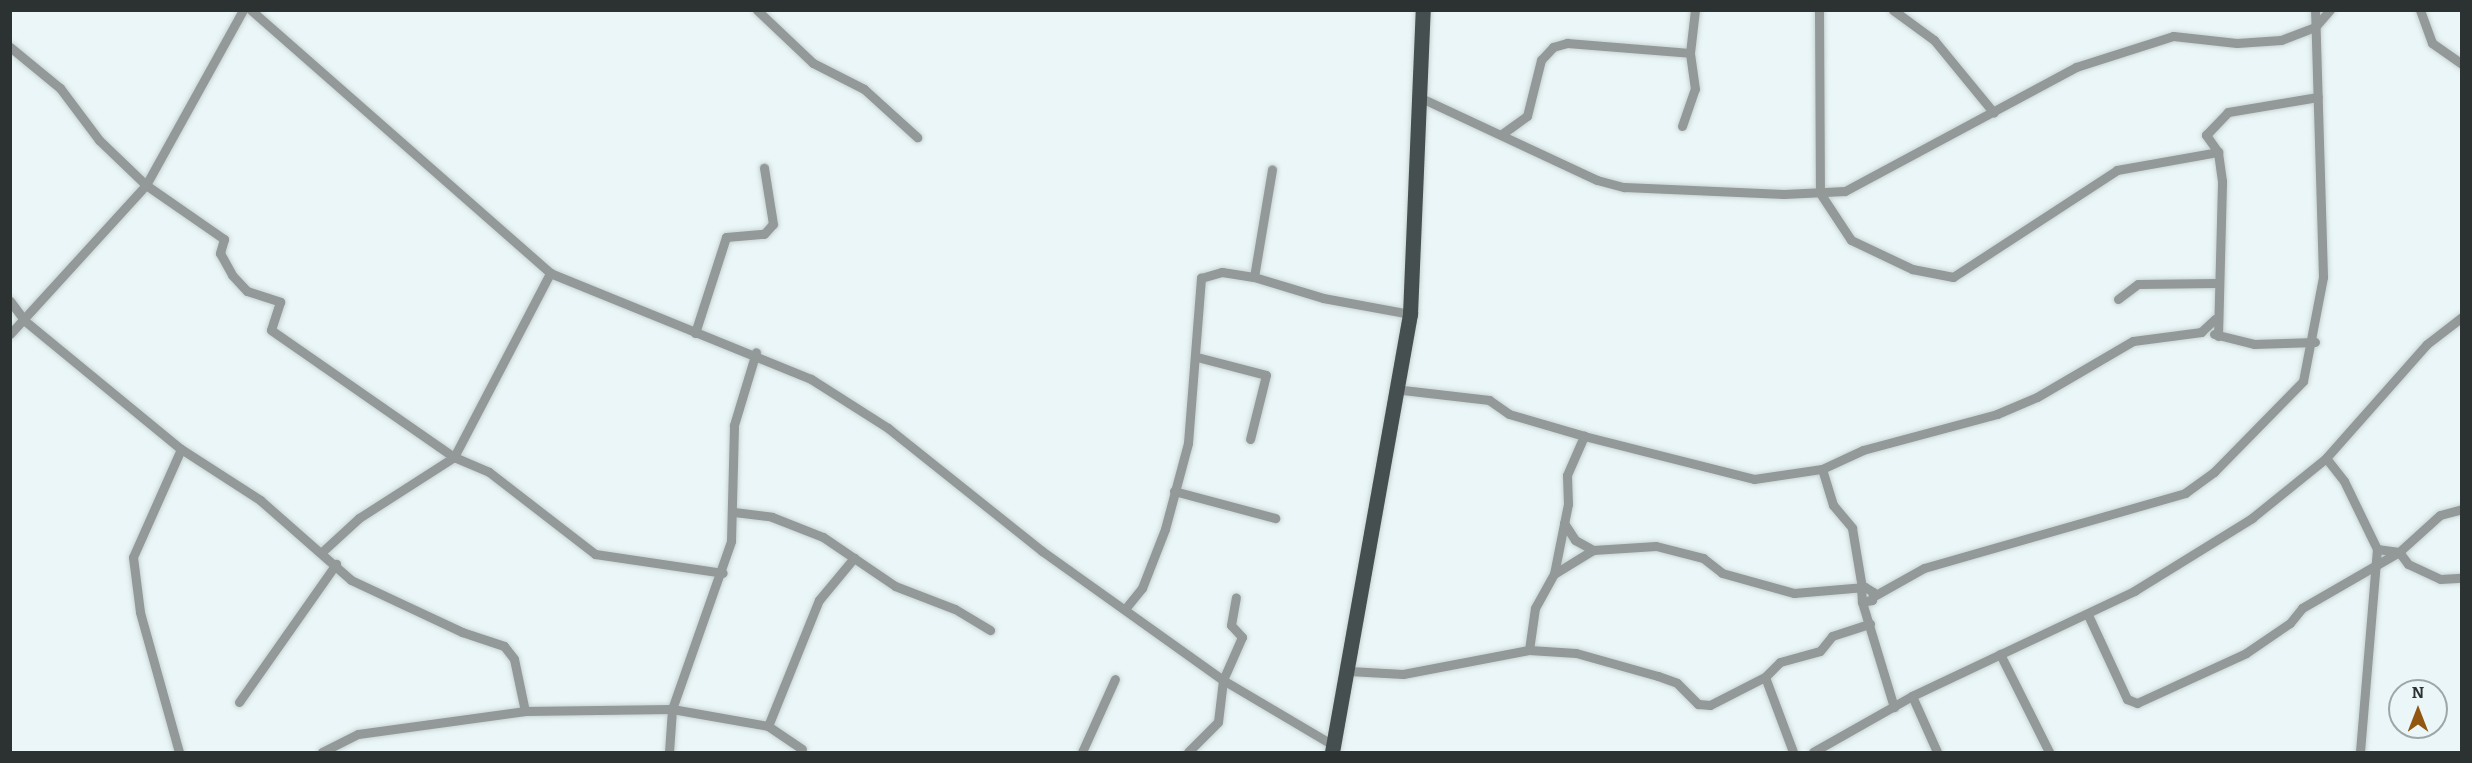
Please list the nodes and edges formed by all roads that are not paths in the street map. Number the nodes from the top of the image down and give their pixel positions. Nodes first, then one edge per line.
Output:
1 (243, 10) edge
2 (250, 10) edge
3 (757, 10) edge
4 (1423, 10) edge
5 (1695, 10) edge
6 (1819, 10) edge
7 (1893, 10) edge
8 (2315, 10) edge
9 (2330, 10) edge
10 (2420, 10) edge
11 (2315, 27) junction
12 (10, 47) edge
13 (1690, 53) junction
14 (2462, 64) edge
15 (1419, 96) junction
16 (2318, 98) junction
17 (1994, 113) junction
18 (1682, 126) dead end
19 (1502, 134) junction
20 (917, 137) dead end
21 (2218, 152) junction
22 (764, 168) dead end
23 (1272, 170) dead end
24 (146, 185) junction
25 (1820, 193) junction
26 (550, 273) junction
27 (1254, 277) junction
28 (2216, 283) junction
29 (2118, 299) dead end
30 (10, 301) edge
31 (1410, 314) junction
32 (2462, 317) edge
33 (2215, 319) junction
34 (25, 321) junction
35 (2201, 332) junction
36 (695, 333) junction
37 (10, 334) edge
38 (2218, 336) junction
39 (2315, 342) junction
40 (756, 352) junction
41 (1197, 357) junction
42 (1394, 389) junction
43 (1584, 436) junction
44 (1250, 439) dead end
45 (181, 449) junction
46 (454, 457) junction
47 (2326, 458) junction
48 (1822, 469) junction
49 (1174, 491) junction
50 (2462, 509) edge
51 (734, 512) junction
52 (1275, 518) dead end
53 (1564, 523) junction
54 (2377, 549) junction
55 (1593, 550) junction
56 (323, 551) junction
57 (2399, 552) junction
58 (854, 558) junction
59 (336, 564) junction
60 (2378, 564) junction
61 (723, 573) junction
62 (1554, 573) junction
63 (2462, 578) edge
64 (1865, 593) junction
65 (1236, 597) dead end
66 (1125, 609) junction
67 (2088, 615) junction
68 (1870, 624) junction
69 (990, 630) dead end
70 (1529, 650) junction
71 (2000, 654) junction
72 (1349, 671) junction
73 (1765, 676) junction
74 (1115, 679) dead end
75 (1223, 680) junction
76 (1912, 696) junction
77 (239, 702) dead end
78 (1894, 707) junction
79 (672, 709) junction
80 (525, 711) junction
81 (768, 726) junction
82 (802, 748) dead end
83 (1333, 749) edge
84 (179, 753) edge
85 (322, 753) edge
86 (669, 753) edge
87 (1082, 753) edge
88 (1188, 753) edge
89 (1793, 753) edge
90 (1813, 753) edge
91 (1937, 753) edge
92 (2049, 753) edge
93 (2360, 753) edge

1 - 24 street
2 - 26 street
3 - 20 street
4 - 15 main road
5 - 13 street
6 - 25 street
7 - 17 street
8 - 11 street
9 - 11 street
10 - 14 street
11 - 16 street
11 - 17 street
12 - 24 street
13 - 18 street
13 - 19 street
15 - 19 street
15 - 31 main road
16 - 21 street
16 - 39 street
17 - 25 street
19 - 25 street
21 - 25 street
21 - 28 street
22 - 36 street
23 - 27 street
24 - 34 street
24 - 46 street
26 - 36 street
26 - 46 street
27 - 31 street
27 - 41 street
28 - 29 street
28 - 33 street
30 - 34 street
31 - 42 main road
32 - 47 street
33 - 35 street
33 - 38 street
34 - 37 street
34 - 45 street
35 - 38 street
35 - 48 street
36 - 40 street
38 - 39 street
39 - 64 street
40 - 51 street
40 - 66 street
41 - 44 street
41 - 49 street
42 - 43 street
42 - 72 main road
43 - 48 street
43 - 53 street
45 - 56 street
45 - 84 street
46 - 56 street
46 - 61 street
47 - 54 street
47 - 67 street
48 - 64 street
49 - 52 street
49 - 66 street
50 - 57 street
51 - 58 street
51 - 61 street
53 - 55 street
53 - 62 street
54 - 57 street
54 - 60 street
55 - 62 street
55 - 64 street
56 - 59 street
57 - 60 street
57 - 63 street
58 - 69 street
58 - 81 street
59 - 77 street
59 - 80 street
60 - 67 street
60 - 93 street
61 - 79 street
62 - 70 street
64 - 68 street
65 - 75 street
66 - 75 street
67 - 71 street
68 - 73 street
68 - 78 street
70 - 72 street
70 - 73 street
71 - 76 street
71 - 92 street
72 - 83 main road
73 - 89 street
74 - 87 street
75 - 83 street
75 - 88 street
76 - 78 street
76 - 91 street
78 - 90 street
79 - 80 street
79 - 81 street
79 - 86 street
80 - 85 street
81 - 82 street

